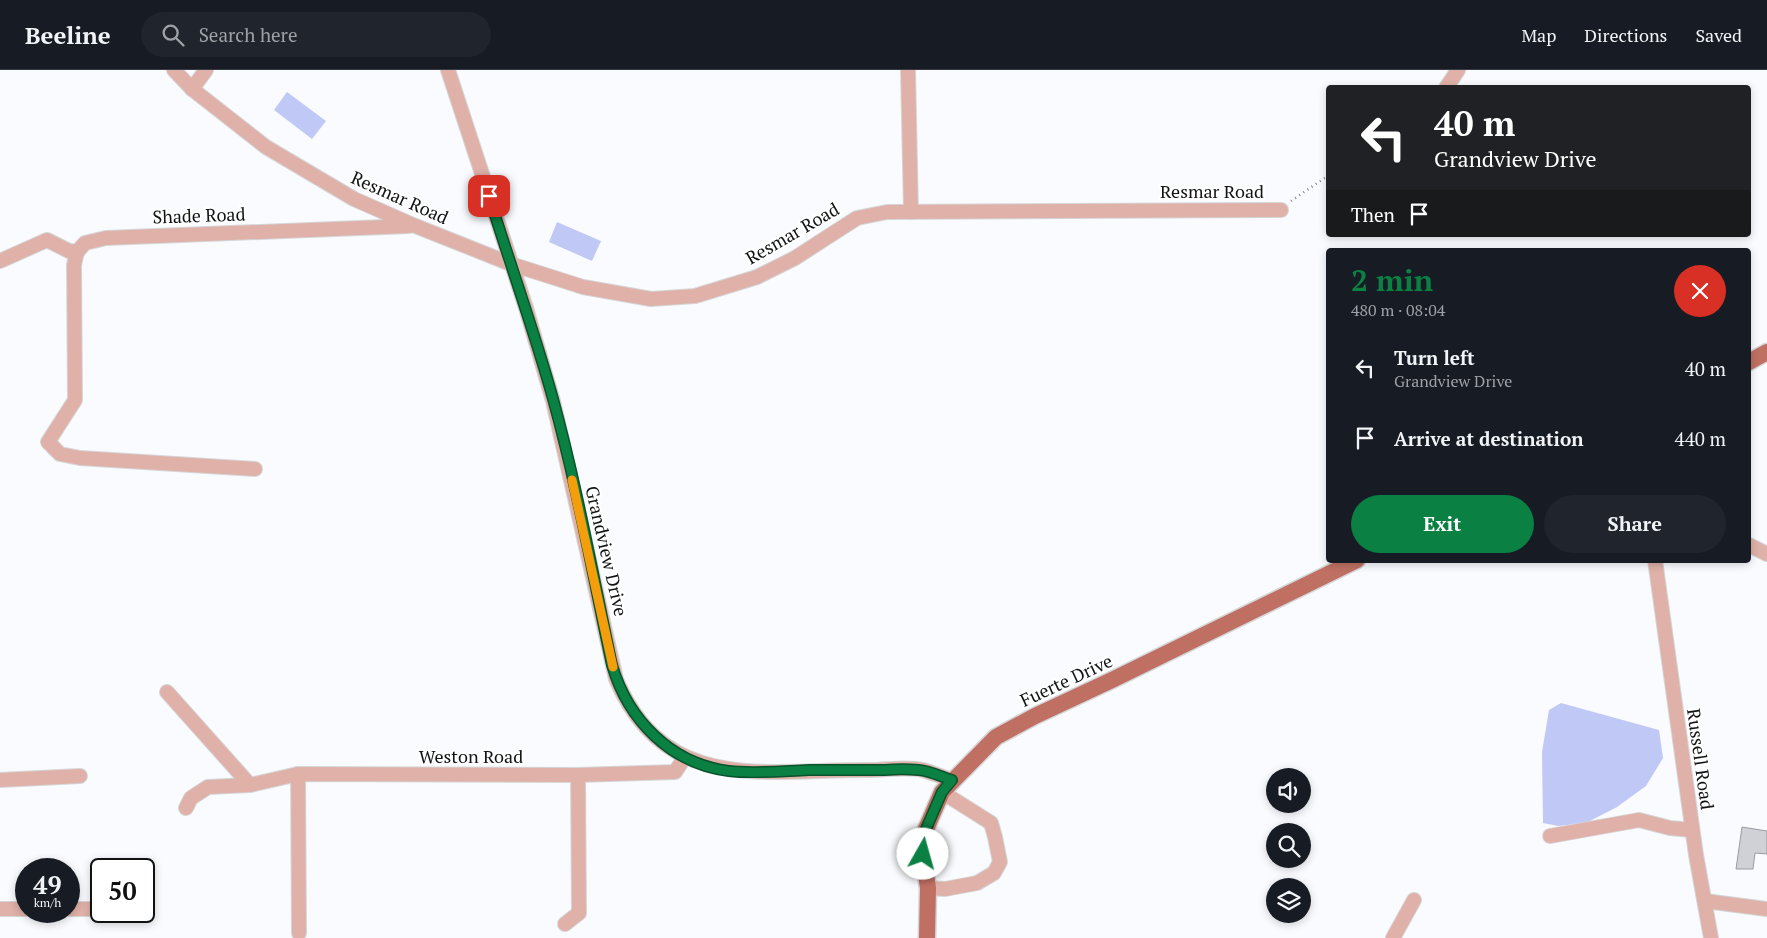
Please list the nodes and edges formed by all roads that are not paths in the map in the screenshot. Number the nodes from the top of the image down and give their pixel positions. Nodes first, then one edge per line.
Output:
1 (174, 70) edge
2 (206, 70) edge
3 (448, 70) edge
4 (908, 70) edge
5 (1458, 70) edge
6 (1448, 85) edge
7 (192, 90) junction
8 (1281, 210) road end
9 (911, 212) junction
10 (413, 226) junction
11 (77, 252) junction
12 (0, 261) edge
13 (511, 264) junction
14 (1767, 352) edge
15 (1751, 361) edge
16 (255, 469) dead end
17 (1751, 545) edge
18 (1767, 554) edge
19 (1351, 563) edge
20 (1655, 563) edge
21 (167, 692) dead end
22 (685, 757) junction
23 (298, 774) junction
24 (578, 775) junction
25 (80, 776) dead end
26 (0, 780) edge
27 (250, 785) junction
28 (947, 786) junction
29 (186, 808) dead end
30 (1692, 830) junction
31 (1550, 836) dead end
32 (928, 888) junction
33 (1414, 900) dead end
34 (1705, 901) junction
35 (0, 909) edge
36 (15, 909) edge
37 (1767, 909) edge
38 (1708, 920) junction
39 (565, 924) dead end
40 (299, 933) dead end
41 (927, 938) edge
42 (1393, 938) edge
43 (1711, 938) edge
44 (1722, 938) edge

1 - 7 street, Resmar Road
2 - 7 street
3 - 13 street, Grandview Drive
4 - 9 street
5 - 6 street
7 - 10 street, Resmar Road
8 - 9 street, Resmar Road
9 - 13 street, Resmar Road
10 - 11 street, Shade Road
10 - 13 street, Resmar Road
11 - 12 street
11 - 16 street
13 - 22 street, Grandview Drive
14 - 15 main road
17 - 18 street
19 - 28 main road, Fuerte Drive
20 - 30 street, Russell Road
21 - 27 street
22 - 24 street, Weston Road
22 - 28 street, Grandview Drive
23 - 24 street, Weston Road
23 - 27 street, Weston Road
23 - 40 street
24 - 39 street
25 - 26 street
27 - 29 street, Weston Road
28 - 32 main road, Fuerte Drive
28 - 32 street, Grandview Drive
30 - 31 street
30 - 34 street, Russell Road
32 - 41 main road, Fuerte Drive
33 - 42 street
34 - 37 street
34 - 38 street, Russell Road
35 - 36 street
38 - 43 street, Russell Road
38 - 44 street

